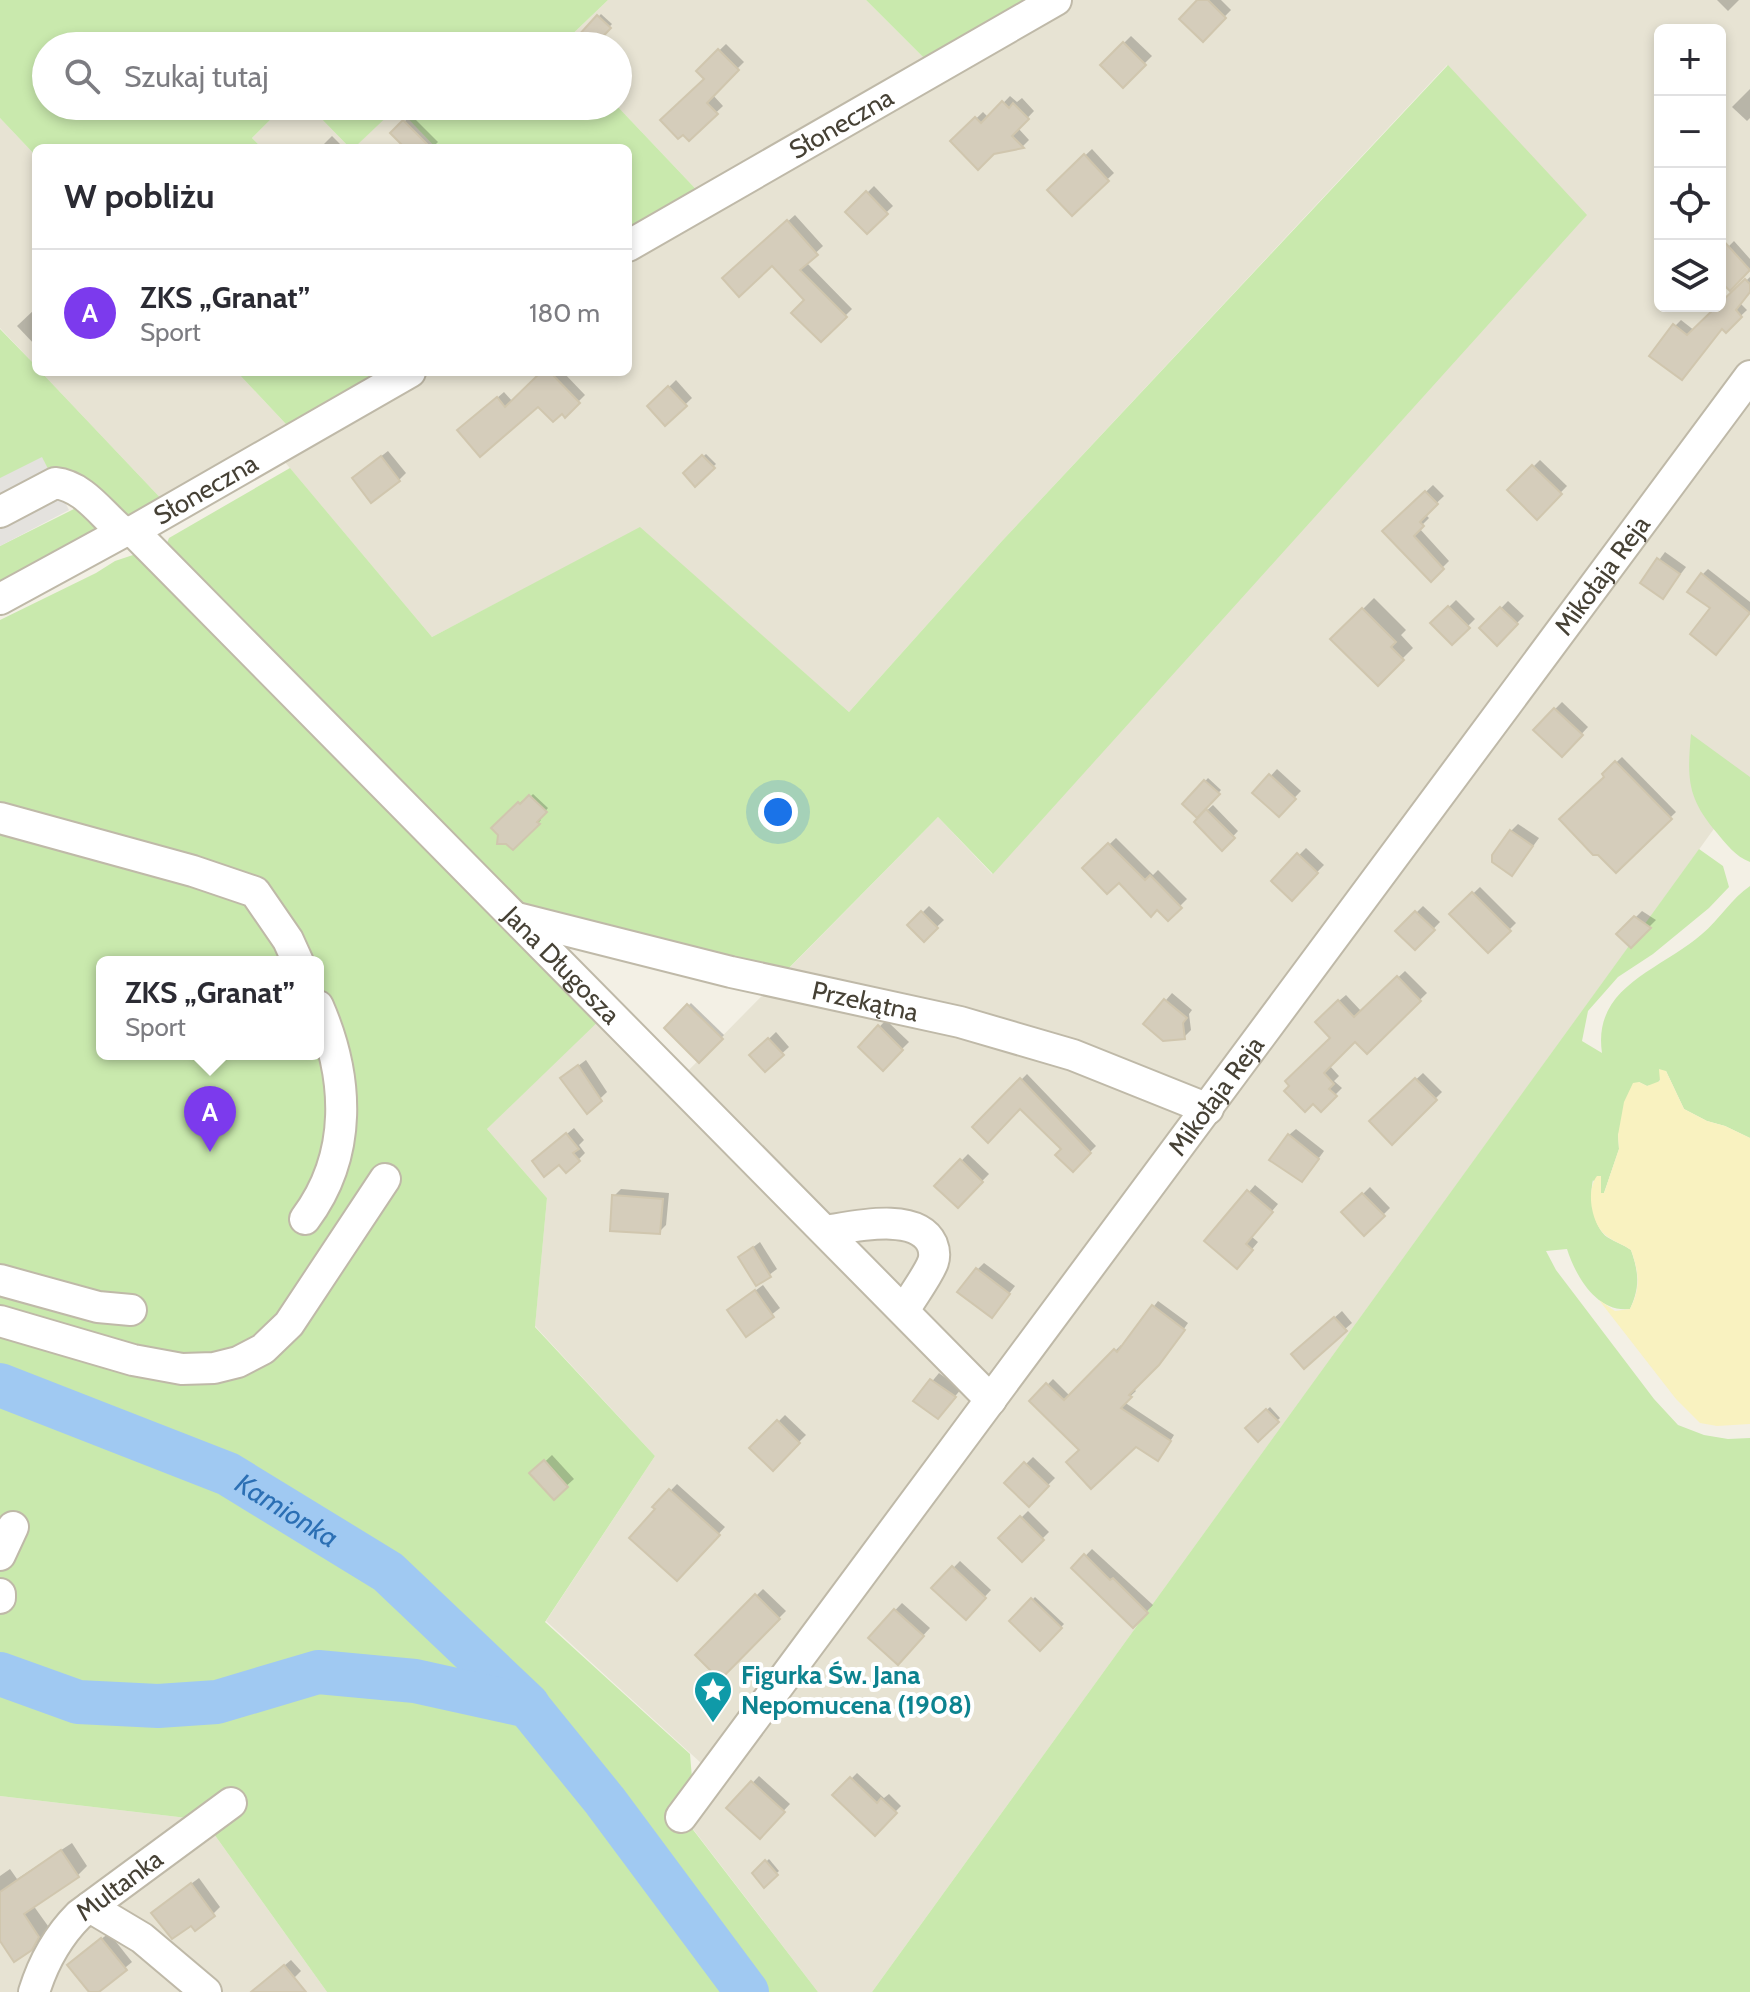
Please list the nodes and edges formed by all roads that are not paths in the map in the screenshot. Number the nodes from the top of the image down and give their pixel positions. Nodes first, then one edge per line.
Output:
1 (1056, 0) edge
2 (632, 244) edge
3 (403, 376) edge
4 (1750, 376) edge
5 (0, 512) edge
6 (128, 532) junction
7 (0, 599) edge
8 (0, 818) edge
9 (517, 918) junction
10 (295, 956) edge
11 (324, 1023) edge
12 (1208, 1109) junction
13 (385, 1179) dead end
14 (305, 1219) dead end
15 (825, 1231) junction
16 (0, 1280) edge
17 (131, 1310) dead end
18 (904, 1311) junction
19 (0, 1321) edge
20 (991, 1400) junction
21 (13, 1527) dead end
22 (0, 1555) edge
23 (231, 1803) dead end
24 (681, 1817) dead end
25 (90, 1907) junction
26 (34, 1992) edge
27 (206, 1992) edge

1 - 2 street, Słoneczna
3 - 6 street, Słoneczna
4 - 12 street, Mikołaja Reja
5 - 6 street, Jana Długosza
6 - 7 street, Słoneczna
6 - 9 street, Jana Długosza
8 - 10 street
9 - 12 street, Przekątna
9 - 15 street, Jana Długosza
11 - 14 street
12 - 20 street, Mikołaja Reja
13 - 19 street
15 - 18 street, Jana Długosza
15 - 18 street
16 - 17 street
18 - 20 street, Jana Długosza
20 - 24 street, Mikołaja Reja
21 - 22 street
23 - 25 street, Multanka
25 - 26 street, Multanka
25 - 27 street

